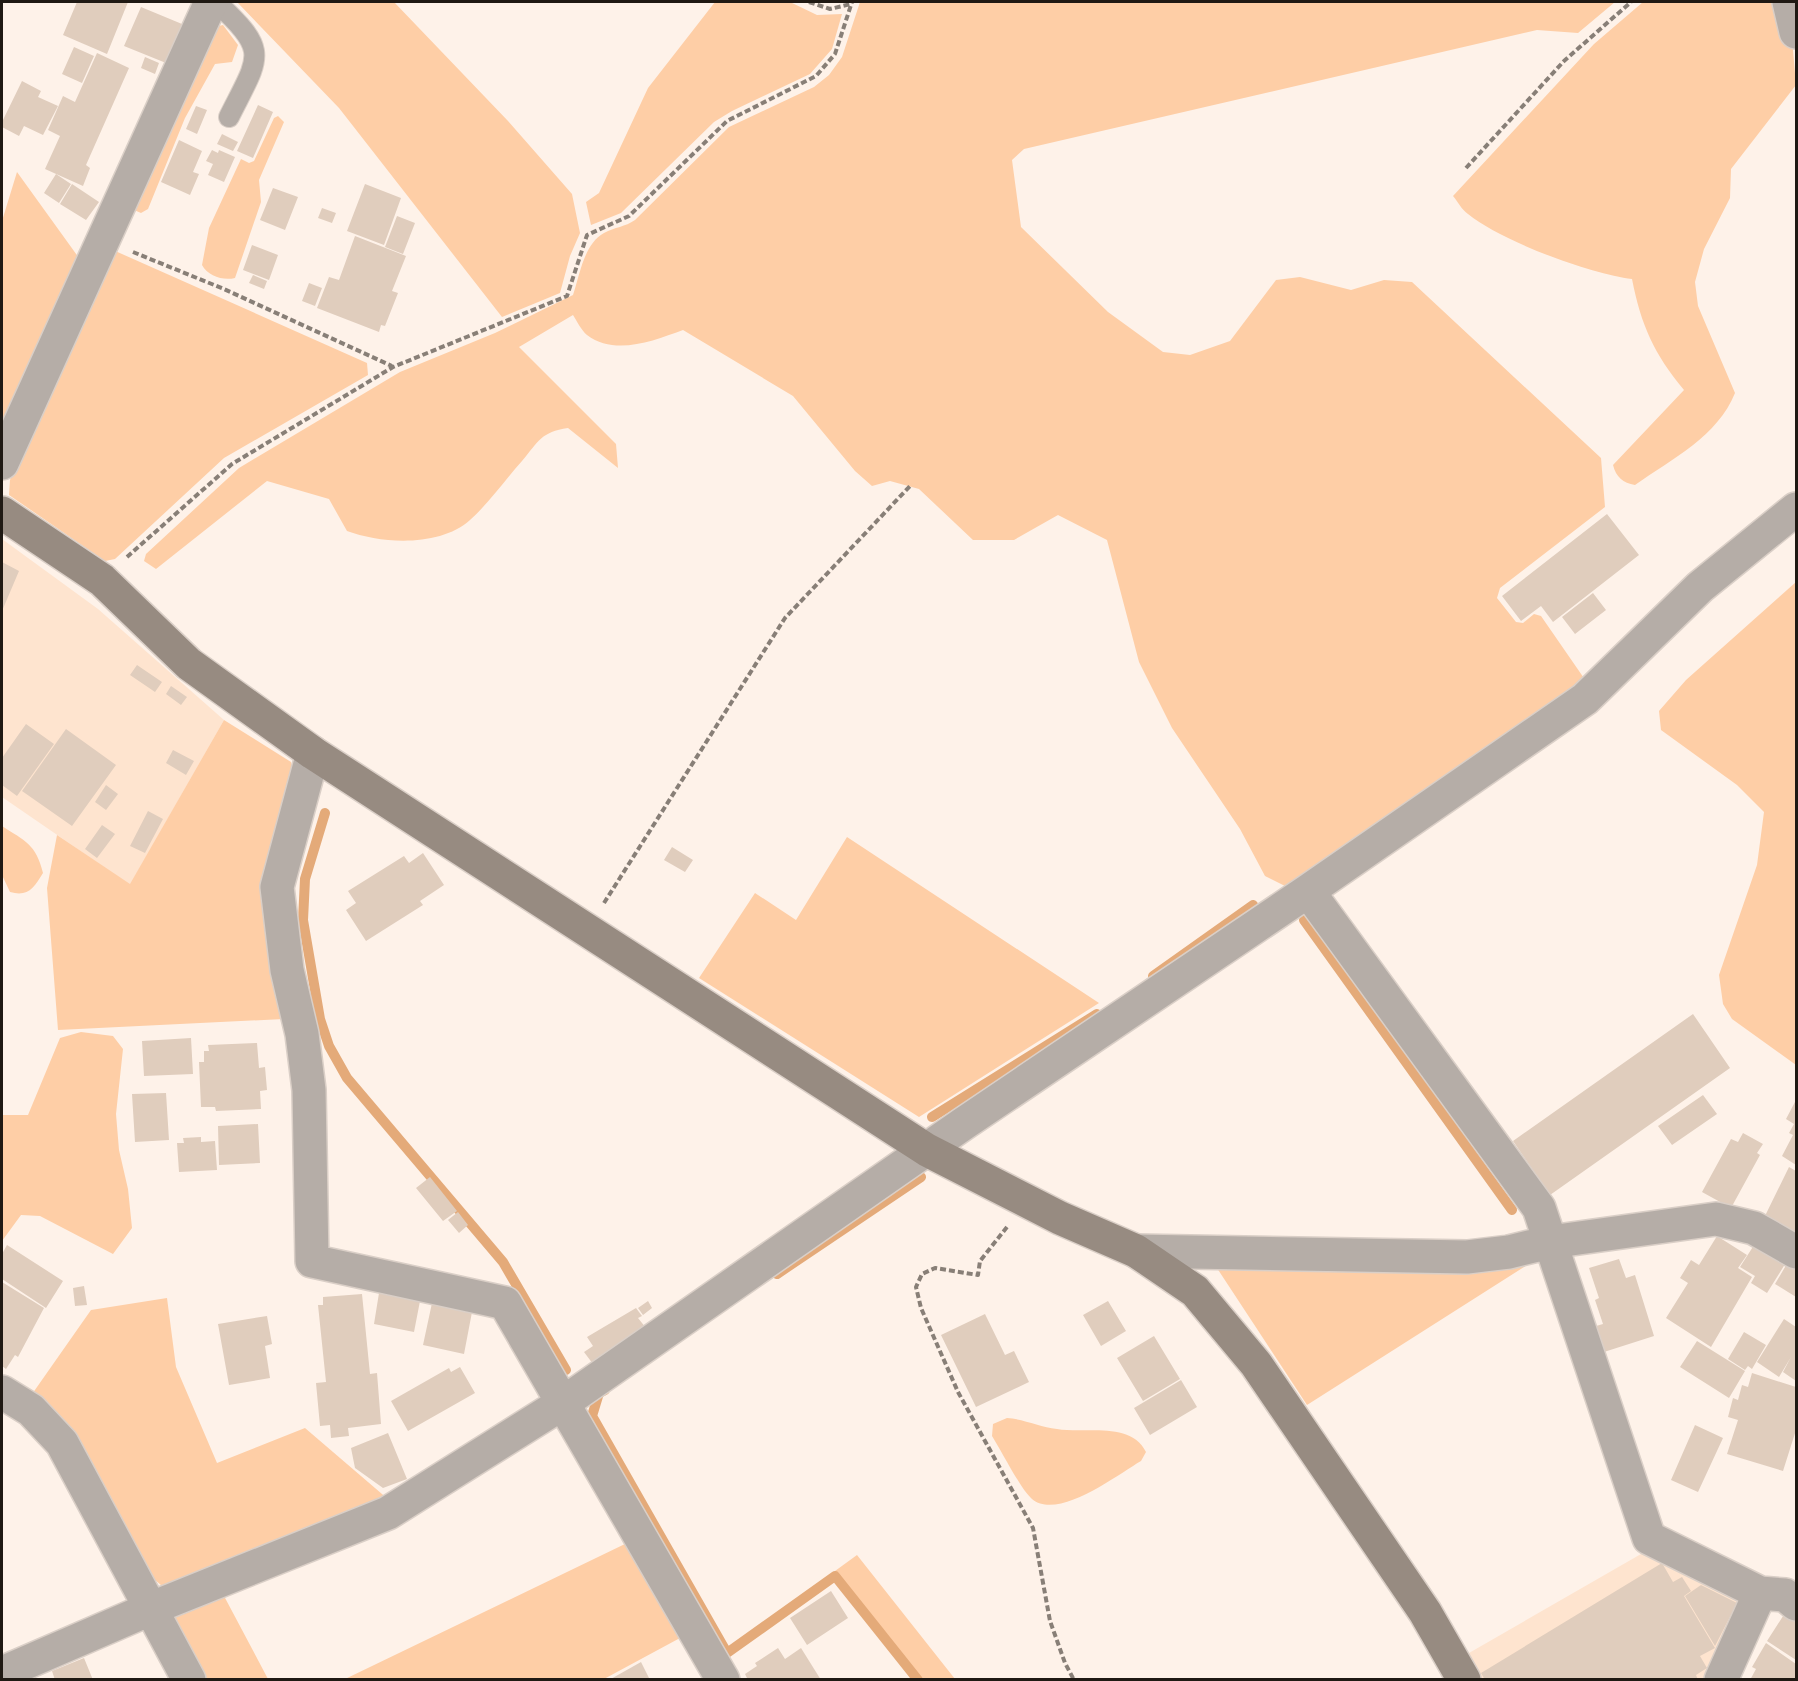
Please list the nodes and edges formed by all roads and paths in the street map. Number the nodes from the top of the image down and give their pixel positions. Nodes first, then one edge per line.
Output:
1 (211, 2) edge
2 (216, 2) edge
3 (809, 2) edge
4 (1631, 2) edge
5 (1789, 2) edge
6 (851, 3) edge
7 (1797, 32) edge
8 (229, 117) dead end
9 (1466, 168) dead end
10 (101, 239) junction
11 (393, 367) junction
12 (2, 463) edge
13 (911, 485) dead end
14 (1797, 510) edge
15 (2, 513) edge
16 (102, 580) junction
17 (313, 753) junction
18 (1308, 891) junction
19 (586, 930) junction
20 (927, 1150) junction
21 (1023, 1199) junction
22 (1550, 1242) junction
23 (1136, 1251) junction
24 (1797, 1252) edge
25 (2, 1392) edge
26 (562, 1403) junction
27 (1785, 1592) edge
28 (152, 1608) junction
29 (2, 1673) edge
30 (189, 1680) edge
31 (723, 1680) edge
32 (1074, 1680) edge
33 (1464, 1680) edge
34 (1721, 1680) edge

1 - 10 street
2 - 8 lane
3 - 6 path
4 - 9 path
5 - 7 street
6 - 11 path
10 - 11 path
10 - 12 street
11 - 16 path
13 - 19 path
14 - 18 street
15 - 16 street
16 - 17 street
17 - 19 street
17 - 26 street
18 - 20 street
18 - 22 street
19 - 20 street
20 - 21 street
20 - 26 street
21 - 23 street
21 - 32 path
22 - 23 street
22 - 24 street
22 - 27 street
23 - 33 street
25 - 28 street
26 - 28 street
26 - 31 street
27 - 34 street
28 - 29 street
28 - 30 street

